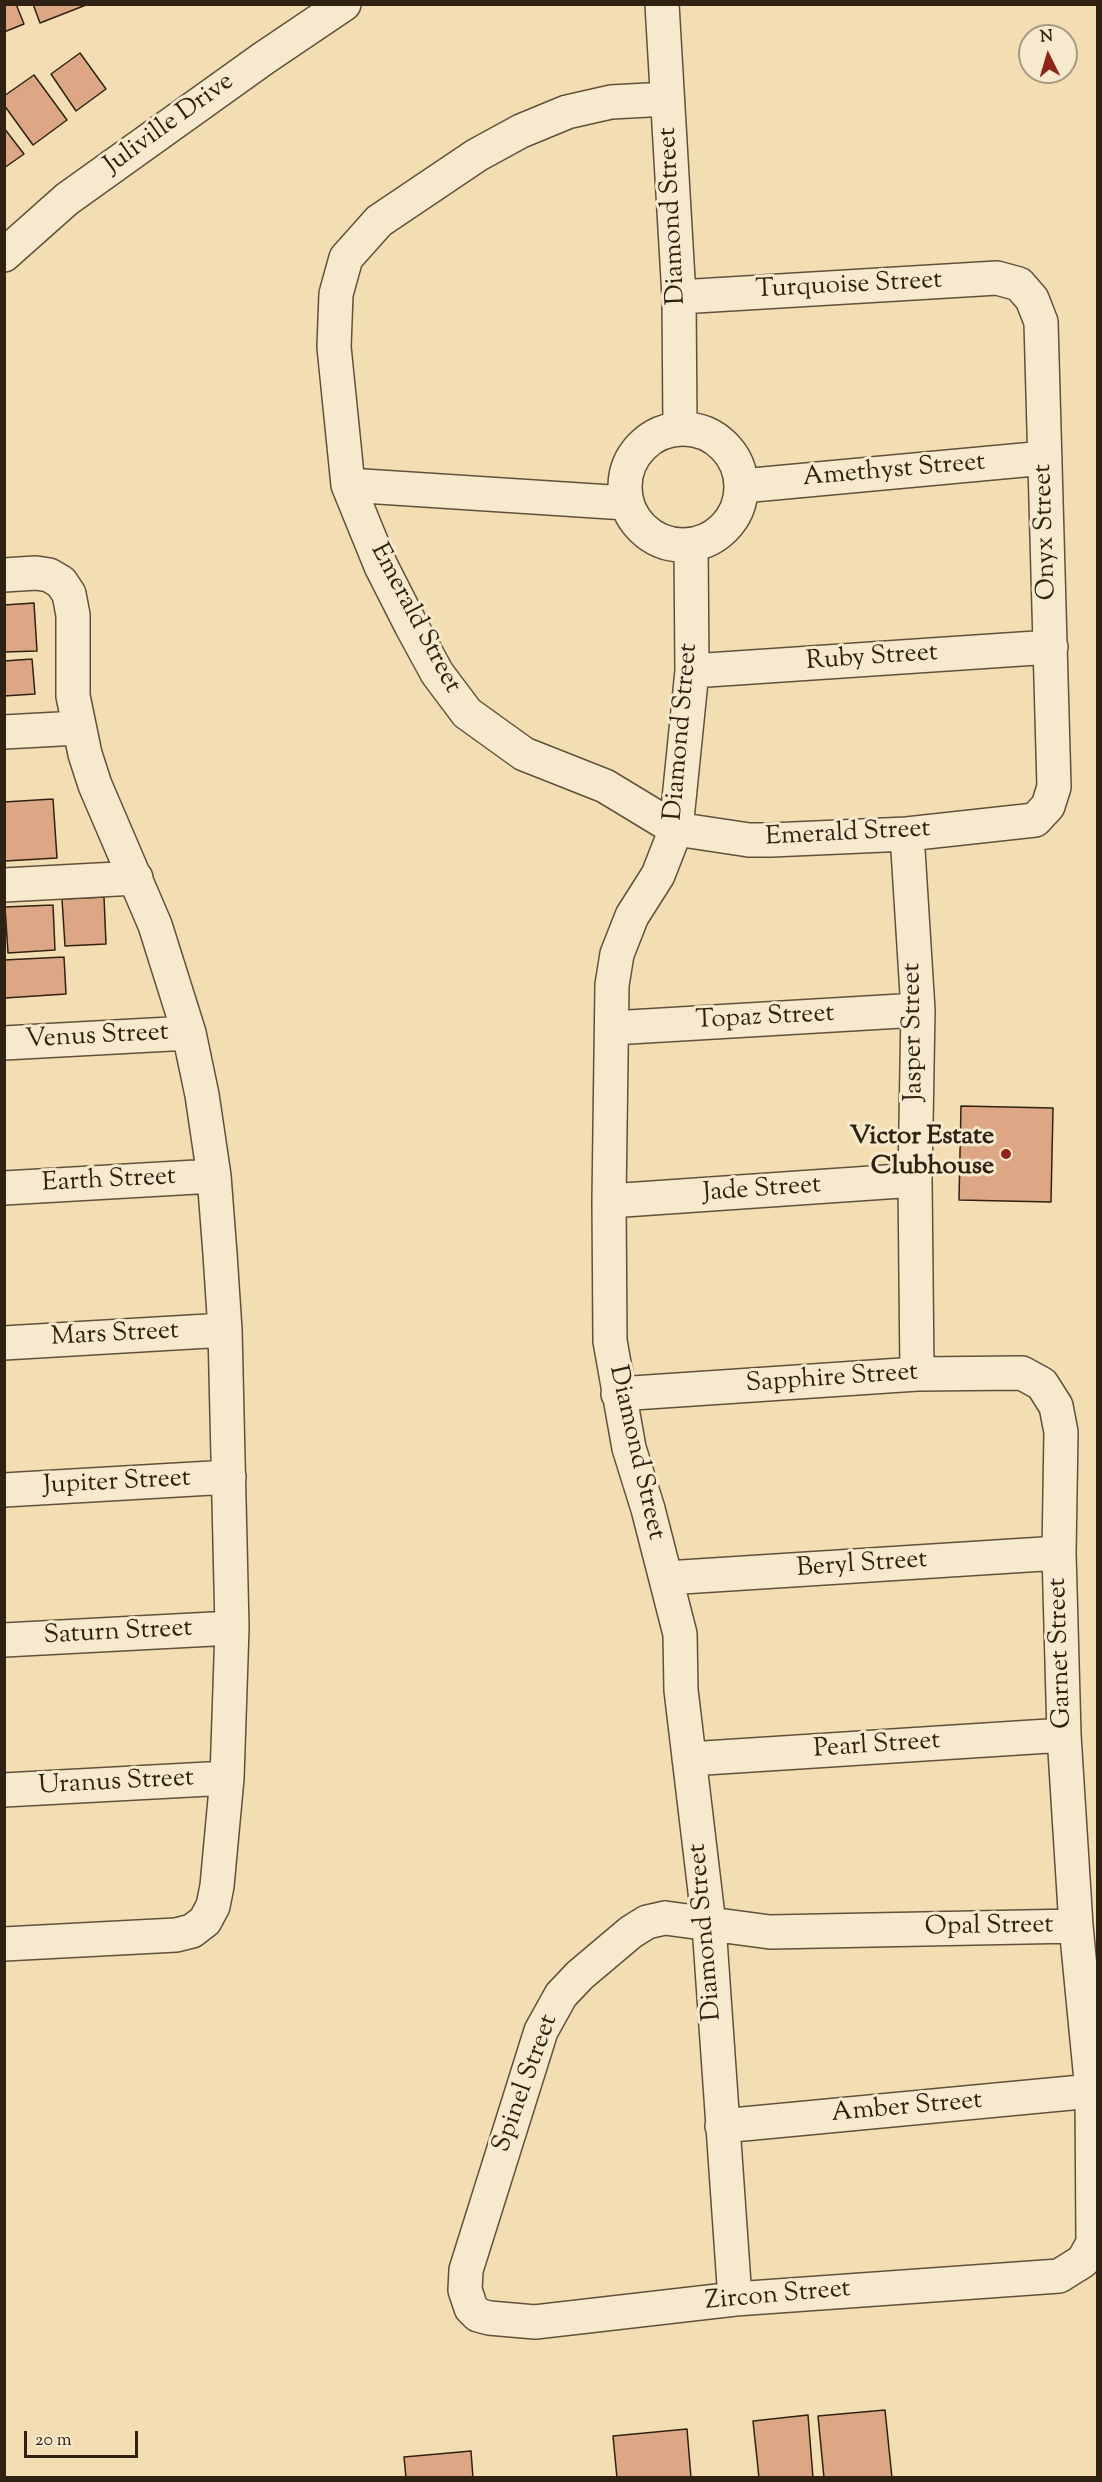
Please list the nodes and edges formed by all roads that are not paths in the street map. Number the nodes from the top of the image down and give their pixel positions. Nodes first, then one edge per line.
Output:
1 (344, 4) edge
2 (662, 4) edge
3 (667, 99) junction
4 (4, 255) edge
5 (1019, 284) joint
6 (679, 297) junction
7 (680, 428) junction
8 (1045, 458) junction
9 (348, 485) junction
10 (742, 486) junction
11 (626, 503) junction
12 (691, 545) junction
13 (4, 575) edge
14 (1051, 647) junction
15 (692, 671) junction
16 (78, 728) junction
17 (4, 732) edge
18 (1054, 787) joint
19 (676, 829) junction
20 (907, 834) junction
21 (136, 878) junction
22 (4, 885) edge
23 (918, 1010) junction
24 (612, 1028) junction
25 (189, 1033) junction
26 (4, 1043) edge
27 (214, 1176) junction
28 (915, 1180) junction
29 (4, 1188) edge
30 (609, 1201) junction
31 (225, 1330) junction
32 (4, 1343) edge
33 (917, 1374) junction
34 (1042, 1384) joint
35 (618, 1394) junction
36 (229, 1477) junction
37 (4, 1490) edge
38 (1059, 1554) junction
39 (666, 1578) junction
40 (232, 1628) junction
41 (4, 1640) edge
42 (1064, 1735) junction
43 (689, 1759) junction
44 (227, 1778) junction
45 (4, 1790) edge
46 (709, 1924) junction
47 (1076, 1926) junction
48 (4, 1944) edge
49 (1092, 2091) junction
50 (723, 2126) junction
51 (1083, 2261) joint
52 (735, 2299) junction
53 (471, 2308) joint

1 - 4 street, Juliville Drive
2 - 3 street, Diamond Street
3 - 6 street, Diamond Street
3 - 9 street, Emerald Street
5 - 6 street, Turquoise Street
5 - 8 street, Onyx Street
6 - 7 street, Diamond Street
7 - 10 street
7 - 11 street
8 - 10 street, Amethyst Street
8 - 14 street, Onyx Street
9 - 11 street
9 - 19 street, Emerald Street
10 - 12 street
11 - 12 street
12 - 15 street, Diamond Street
13 - 16 street
14 - 15 street, Ruby Street
14 - 18 street, Onyx Street
15 - 19 street, Diamond Street
16 - 17 street
16 - 21 street
18 - 20 street, Emerald Street
19 - 20 street, Emerald Street
19 - 24 street, Diamond Street
20 - 23 street, Jasper Street
21 - 22 street
21 - 25 street
23 - 24 street, Topaz Street
23 - 28 street, Jasper Street
24 - 30 street, Diamond Street
25 - 26 street, Venus Street
25 - 27 street
27 - 29 street, Earth Street
27 - 31 street
28 - 30 street, Jade Street
28 - 33 street, Jasper Street
30 - 35 street, Diamond Street
31 - 32 street, Mars Street
31 - 36 street
33 - 34 street, Sapphire Street
33 - 35 street, Sapphire Street
34 - 38 street, Garnet Street
35 - 39 street, Diamond Street
36 - 37 street, Jupiter Street
36 - 40 street
38 - 39 street, Beryl Street
38 - 42 street, Garnet Street
39 - 43 street, Diamond Street
40 - 41 street, Saturn Street
40 - 44 street
42 - 43 street, Pearl Street
42 - 47 street, Garnet Street
43 - 46 street, Diamond Street
44 - 45 street, Uranus Street
44 - 48 street
46 - 47 street, Opal Street
46 - 50 street, Diamond Street
46 - 53 street, Spinel Street
47 - 49 street, Opal Street
49 - 50 street, Amber Street
49 - 51 street, Opal Street
50 - 52 street, Diamond Street
51 - 52 street, Zircon Street
52 - 53 street, Zircon Street

